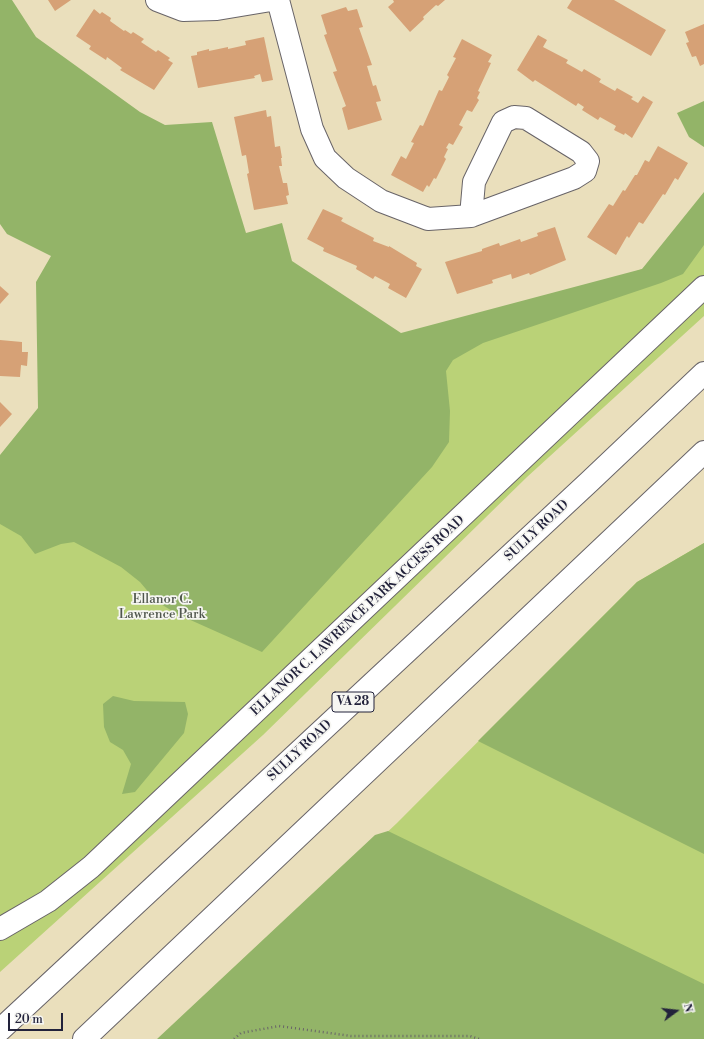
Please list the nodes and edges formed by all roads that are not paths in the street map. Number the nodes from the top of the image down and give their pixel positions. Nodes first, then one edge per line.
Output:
1 (157, 0) edge
2 (271, 0) edge
3 (278, 0) edge
4 (471, 216) junction
5 (704, 287) edge
6 (704, 373) edge
7 (704, 452) edge
8 (0, 930) edge
9 (0, 1030) edge
10 (84, 1039) edge

1 - 2 main road
3 - 4 main road
4 - 4 main road
5 - 8 main road, ELLANOR C. LAWRENCE PARK ACCESS ROAD
6 - 9 main road, SULLY ROAD / VA 28
7 - 10 main road

